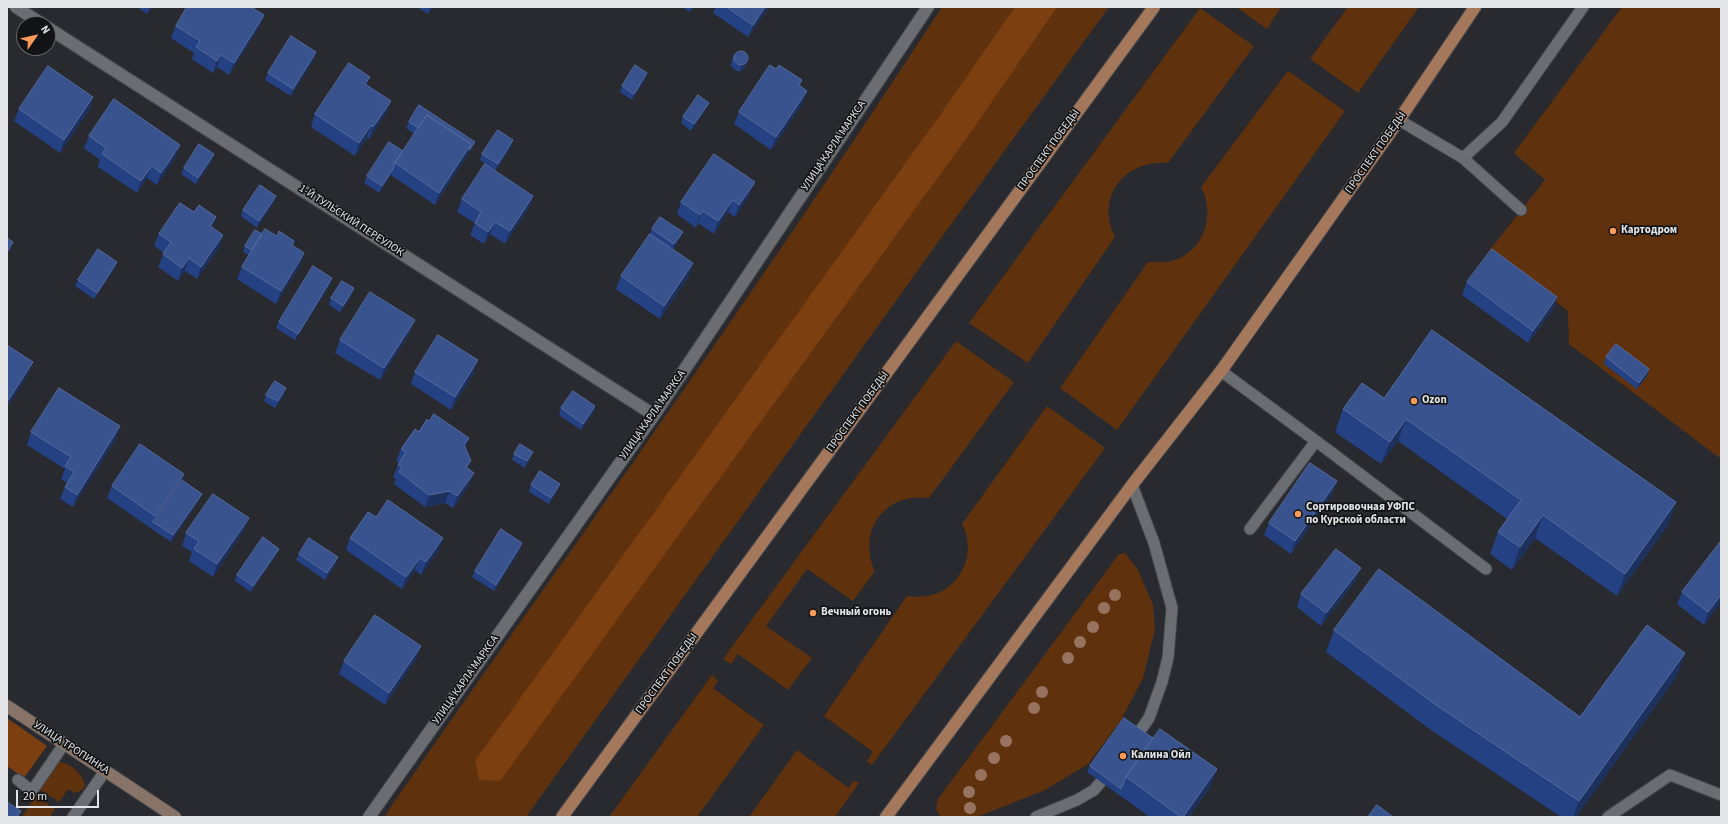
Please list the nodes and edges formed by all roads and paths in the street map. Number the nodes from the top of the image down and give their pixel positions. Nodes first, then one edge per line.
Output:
1 (16, 7) edge
2 (928, 7) edge
3 (1154, 7) edge
4 (1475, 7) edge
5 (1583, 7) edge
6 (30, 16) edge
7 (56, 33) edge
8 (1399, 120) junction
9 (1463, 158) junction
10 (1521, 210) dead end
11 (1221, 371) junction
12 (654, 415) junction
13 (1316, 441) junction
14 (1132, 485) junction
15 (1250, 529) dead end
16 (1486, 569) dead end
17 (7, 706) edge
18 (64, 744) junction
19 (1128, 749) edge
20 (1118, 761) edge
21 (106, 771) junction
22 (18, 780) dead end
23 (1721, 795) edge
24 (73, 817) edge
25 (175, 817) edge
26 (369, 817) edge
27 (562, 817) edge
28 (886, 817) edge
29 (1036, 817) edge
30 (1608, 817) edge

1 - 6 street
2 - 12 street, УЛИЦА КАРЛА МАРКСА
3 - 27 main road, ПРОСПЕКТ ПОБЕДЫ
4 - 8 main road, ПРОСПЕКТ ПОБЕДЫ
5 - 9 lane
7 - 12 street, 1-Й ТУЛЬСКИЙ ПЕРЕУЛОК
8 - 9 lane
8 - 11 main road, ПРОСПЕКТ ПОБЕДЫ
9 - 10 lane
11 - 13 lane
11 - 14 main road, ПРОСПЕКТ ПОБЕДЫ
12 - 26 street, УЛИЦА КАРЛА МАРКСА
13 - 15 lane
13 - 16 lane
14 - 19 lane
14 - 28 main road, ПРОСПЕКТ ПОБЕДЫ
17 - 18 main road, УЛИЦА ТРОПИНКА
18 - 21 main road, УЛИЦА ТРОПИНКА
18 - 22 lane
20 - 29 lane
21 - 24 lane
21 - 25 main road, УЛИЦА ТРОПИНКА
23 - 30 lane

